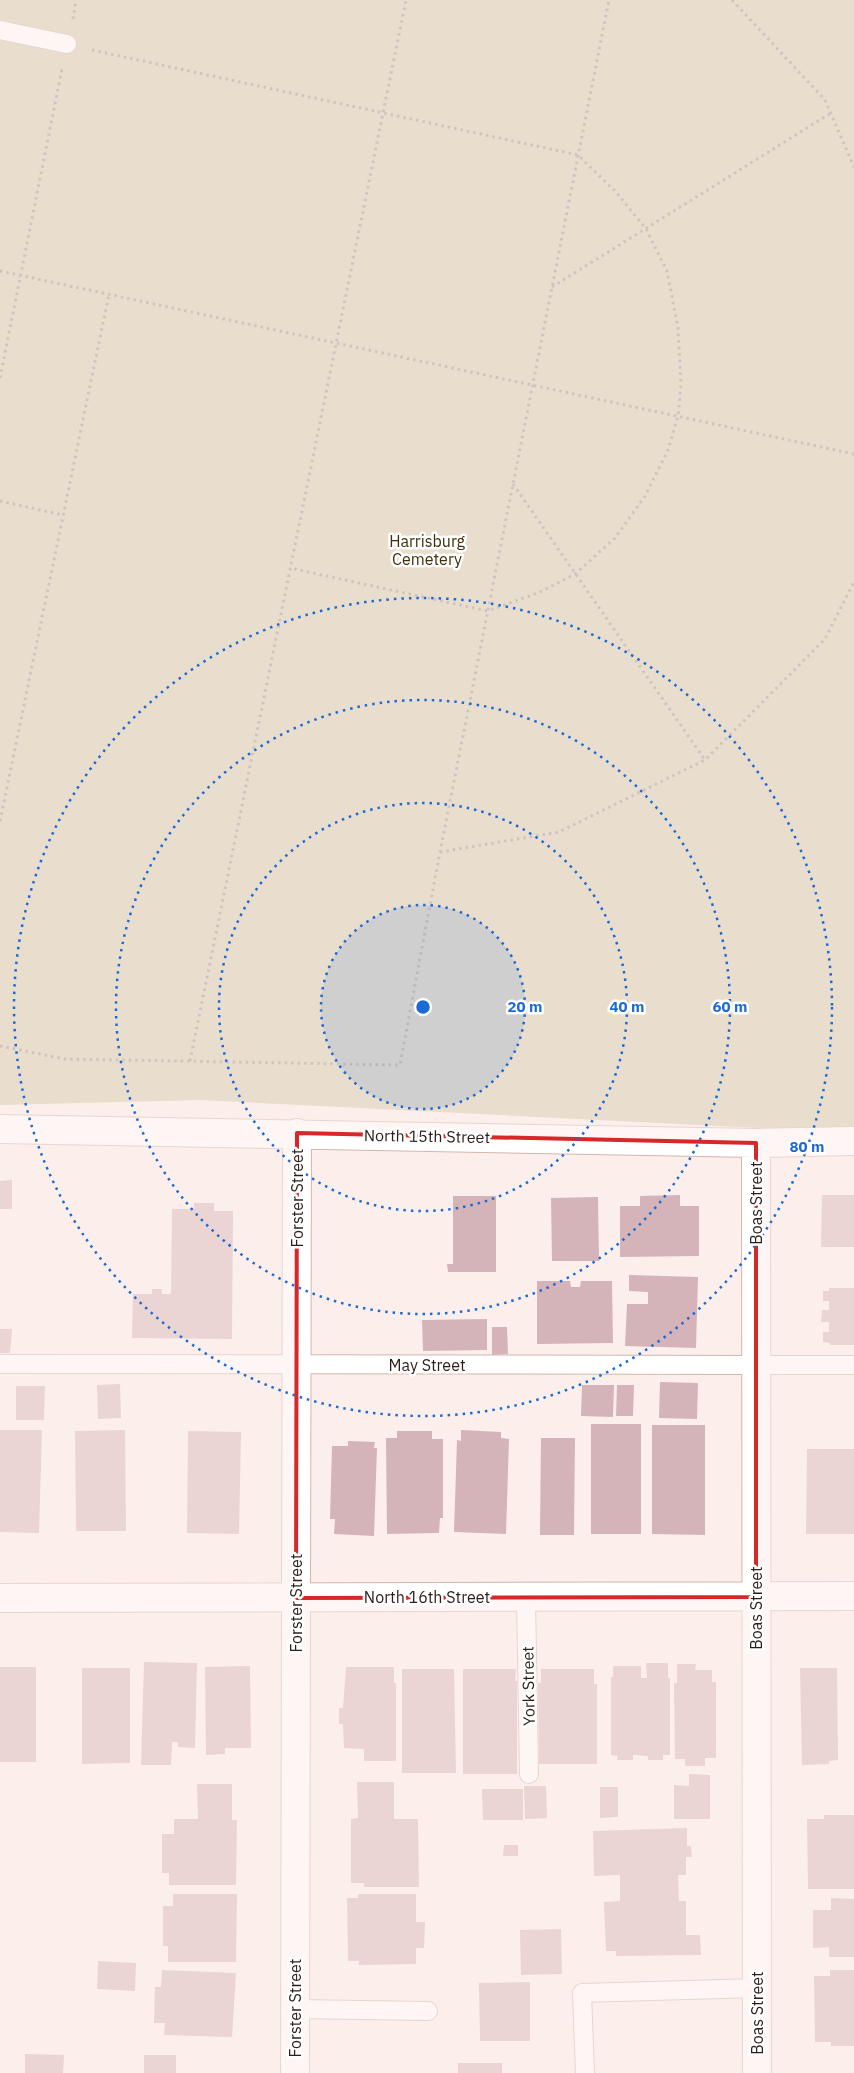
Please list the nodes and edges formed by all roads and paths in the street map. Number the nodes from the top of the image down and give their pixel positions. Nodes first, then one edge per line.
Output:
1 (76, 0) edge
2 (406, 0) edge
3 (609, 0) edge
4 (732, 0) edge
5 (0, 30) edge
6 (67, 44) junction
7 (383, 113) junction
8 (831, 113) junction
9 (578, 155) junction
10 (854, 168) edge
11 (646, 229) junction
12 (0, 271) edge
13 (21, 276) junction
14 (552, 287) junction
15 (109, 294) junction
16 (336, 343) junction
17 (0, 378) edge
18 (532, 385) junction
19 (678, 416) junction
20 (854, 454) edge
21 (513, 484) junction
22 (0, 502) edge
23 (63, 515) junction
24 (290, 568) junction
25 (575, 574) junction
26 (854, 582) edge
27 (488, 610) junction
28 (705, 760) junction
29 (0, 821) edge
30 (440, 852) junction
31 (0, 1046) edge
32 (190, 1061) junction
33 (0, 1129) edge
34 (297, 1133) junction
35 (854, 1141) edge
36 (756, 1143) junction
37 (0, 1364) edge
38 (297, 1364) junction
39 (756, 1365) junction
40 (854, 1365) edge
41 (854, 1596) edge
42 (526, 1597) junction
43 (756, 1597) junction
44 (0, 1598) edge
45 (296, 1598) junction
46 (529, 1774) dead end
47 (757, 1988) junction
48 (295, 2009) junction
49 (428, 2011) dead end
50 (295, 2073) edge
51 (585, 2073) edge
52 (757, 2073) edge

1 - 6 path
2 - 7 path
3 - 9 path
4 - 8 path
5 - 6 lane
6 - 7 path
6 - 13 path
7 - 9 path
7 - 16 path
8 - 10 path
8 - 11 path
9 - 11 path
9 - 14 path
11 - 14 path
11 - 19 path
12 - 13 path
13 - 15 path
13 - 17 path
14 - 18 path
15 - 16 path
15 - 23 path
16 - 18 path
16 - 24 path
18 - 19 path
18 - 21 path
19 - 20 path
19 - 25 path
21 - 25 path
21 - 27 path
22 - 23 path
23 - 29 path
24 - 27 path
24 - 32 path
25 - 27 path
25 - 28 path
26 - 28 path
27 - 30 path
28 - 30 path
30 - 32 path
31 - 32 path
33 - 34 street, North 15th Street
34 - 36 street, North 15th Street
34 - 38 street, Forster Street
35 - 36 street, North 15th Street
36 - 39 street, Boas Street
37 - 38 lane, May Street
38 - 39 lane, May Street
38 - 45 street, Forster Street
39 - 40 lane, May Street
39 - 43 street, Boas Street
41 - 43 street, North 16th Street
42 - 43 street, North 16th Street
42 - 45 street, North 16th Street
42 - 46 lane, York Street
43 - 47 street, Boas Street
44 - 45 street, North 16th Street
45 - 48 street, Forster Street
47 - 51 lane
47 - 52 street, Boas Street
48 - 49 lane
48 - 50 street, Forster Street

